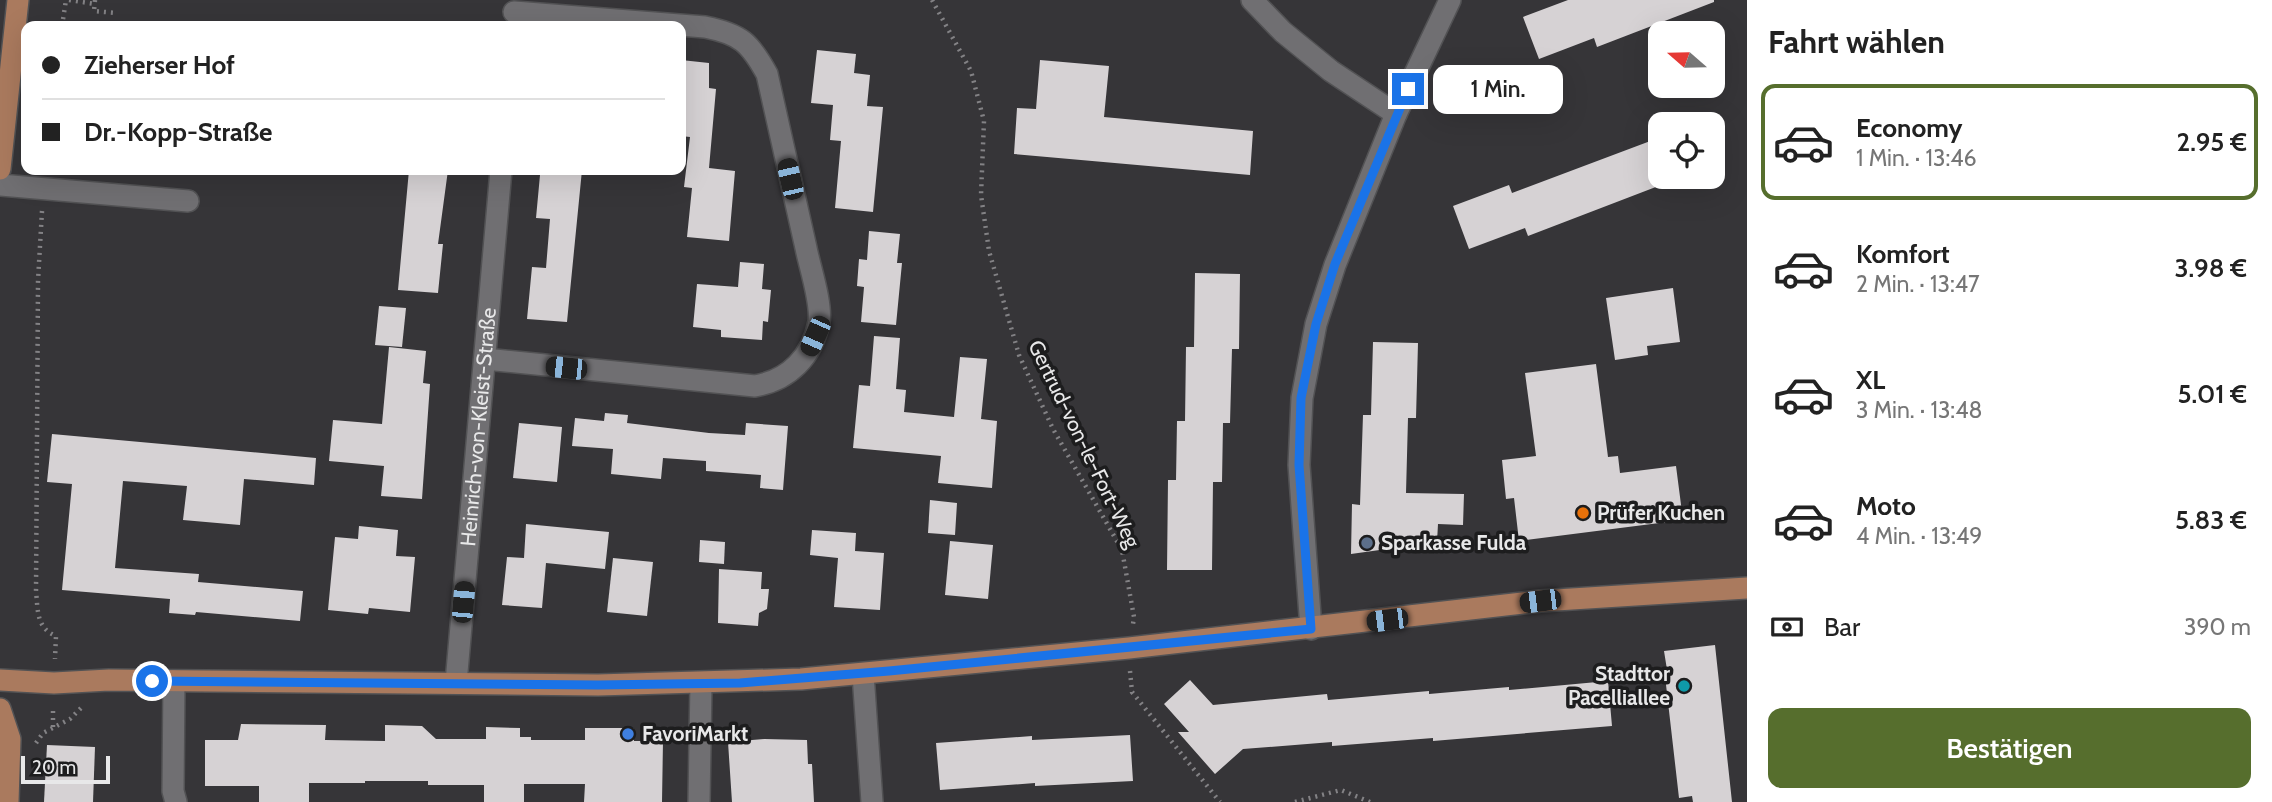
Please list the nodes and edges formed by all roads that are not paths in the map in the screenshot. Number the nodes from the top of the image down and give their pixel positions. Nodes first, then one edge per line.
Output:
1 (18, 0) edge
2 (1252, 0) edge
3 (1450, 0) edge
4 (514, 13) edge
5 (623, 21) edge
6 (686, 26) edge
7 (1396, 114) junction
8 (0, 169) edge
9 (501, 175) edge
10 (0, 185) edge
11 (188, 201) dead end
12 (485, 359) junction
13 (1747, 588) edge
14 (1311, 629) junction
15 (863, 674) junction
16 (0, 680) edge
17 (174, 681) junction
18 (456, 683) junction
19 (701, 683) junction
20 (0, 709) edge
21 (8, 802) edge
22 (176, 802) edge
23 (699, 802) edge
24 (872, 802) edge

1 - 8 main road
2 - 7 street
3 - 7 street
4 - 5 street
6 - 12 street
7 - 14 street
9 - 12 street, Heinrich-von-Kleist-Straße
10 - 11 street
12 - 18 street, Heinrich-von-Kleist-Straße
13 - 14 main road
14 - 15 main road
15 - 19 main road
15 - 24 street
16 - 17 main road
17 - 18 main road
17 - 22 street
18 - 19 main road
19 - 23 street
20 - 21 main road

